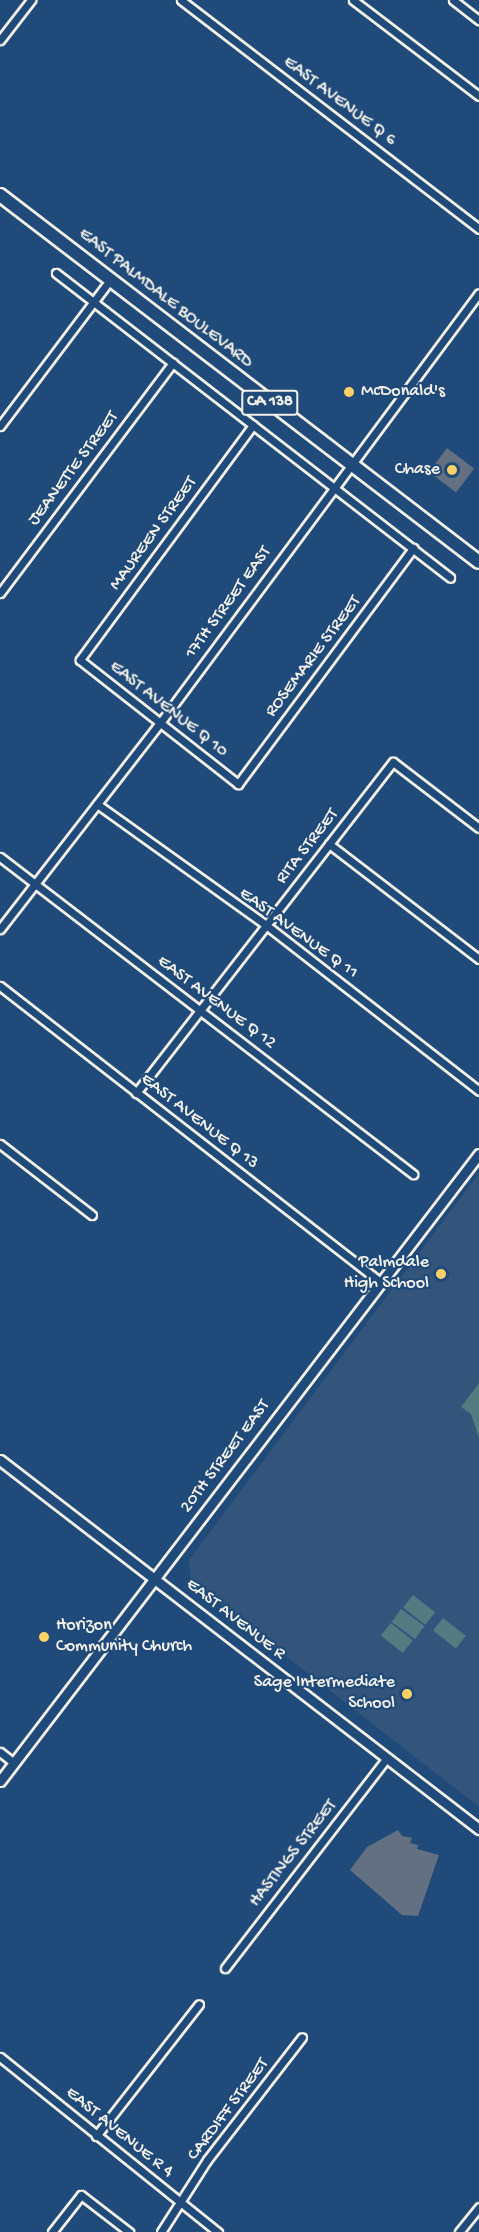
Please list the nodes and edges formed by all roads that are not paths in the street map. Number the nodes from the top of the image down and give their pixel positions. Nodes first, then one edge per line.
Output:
1 (31, 0) edge
2 (181, 0) edge
3 (353, 0) edge
4 (453, 0) edge
5 (479, 20) edge
6 (0, 40) edge
7 (479, 96) edge
8 (0, 195) edge
9 (479, 229) edge
10 (56, 273) dead end
11 (110, 280) junction
12 (479, 293) edge
13 (94, 302) junction
14 (173, 363) junction
15 (253, 425) junction
16 (0, 426) edge
17 (350, 465) junction
18 (334, 487) junction
19 (413, 548) junction
20 (479, 562) edge
21 (450, 577) dead end
22 (0, 593) edge
23 (80, 660) joint
24 (160, 723) junction
25 (238, 784) joint
26 (97, 804) junction
27 (479, 828) edge
28 (329, 844) junction
29 (0, 857) edge
30 (34, 884) junction
31 (266, 925) junction
32 (0, 929) edge
33 (479, 959) edge
34 (0, 986) edge
35 (201, 1010) junction
36 (479, 1091) edge
37 (136, 1093) junction
38 (0, 1144) edge
39 (479, 1154) edge
40 (413, 1174) dead end
41 (92, 1215) dead end
42 (379, 1281) junction
43 (0, 1460) edge
44 (156, 1580) junction
45 (0, 1752) edge
46 (387, 1758) junction
47 (14, 1763) junction
48 (0, 1781) edge
49 (479, 1829) edge
50 (225, 1968) dead end
51 (199, 2004) dead end
52 (302, 2037) dead end
53 (0, 2057) edge
54 (96, 2136) junction
55 (182, 2203) junction
56 (479, 2207) edge
57 (52, 2232) edge
58 (129, 2232) edge
59 (161, 2232) edge
60 (218, 2232) edge
61 (459, 2232) edge

1 - 6 street
2 - 9 street, EAST AVENUE Q 6
3 - 7 street
4 - 5 street
8 - 11 highway, EAST PALMDALE BOULEVARD / CA 138
10 - 13 street
11 - 13 street
11 - 17 highway, EAST PALMDALE BOULEVARD / CA 138
12 - 17 street, 17TH STREET EAST
13 - 14 street
13 - 16 street
14 - 15 street
14 - 22 street, JEANETTE STREET
15 - 18 street
15 - 23 street, MAUREEN STREET
17 - 18 street, 17TH STREET EAST
17 - 20 highway, EAST PALMDALE BOULEVARD / CA 138
18 - 19 street
18 - 24 street, 17TH STREET EAST
19 - 21 street
19 - 25 street, ROSEMARIE STREET
23 - 24 street, EAST AVENUE Q 10
24 - 25 street, EAST AVENUE Q 10
24 - 26 street, 17TH STREET EAST
26 - 30 street, 17TH STREET EAST
26 - 31 street, EAST AVENUE Q 11
27 - 28 street, RITA STREET
28 - 31 street, RITA STREET
28 - 33 street
29 - 30 street, EAST AVENUE Q 12
30 - 32 street, 17TH STREET EAST
30 - 35 street, EAST AVENUE Q 12
31 - 35 street, RITA STREET
31 - 36 street, EAST AVENUE Q 11
34 - 37 street, EAST AVENUE Q 13
35 - 37 street, RITA STREET
35 - 40 street, EAST AVENUE Q 12
37 - 42 street, EAST AVENUE Q 13
38 - 41 street
39 - 42 street, 20TH STREET EAST
42 - 44 street, 20TH STREET EAST
43 - 44 street, EAST AVENUE R
44 - 46 street, EAST AVENUE R
44 - 47 street, 20TH STREET EAST
45 - 47 street
46 - 49 street, EAST AVENUE R
46 - 50 street, HASTINGS STREET
47 - 48 street, 20TH STREET EAST
51 - 54 street
52 - 55 street, CARDIFF STREET
53 - 54 street, EAST AVENUE R 4
54 - 55 street, EAST AVENUE R 4
55 - 59 street, CARDIFF STREET
55 - 60 street, EAST AVENUE R 4
56 - 61 street
57 - 58 street

